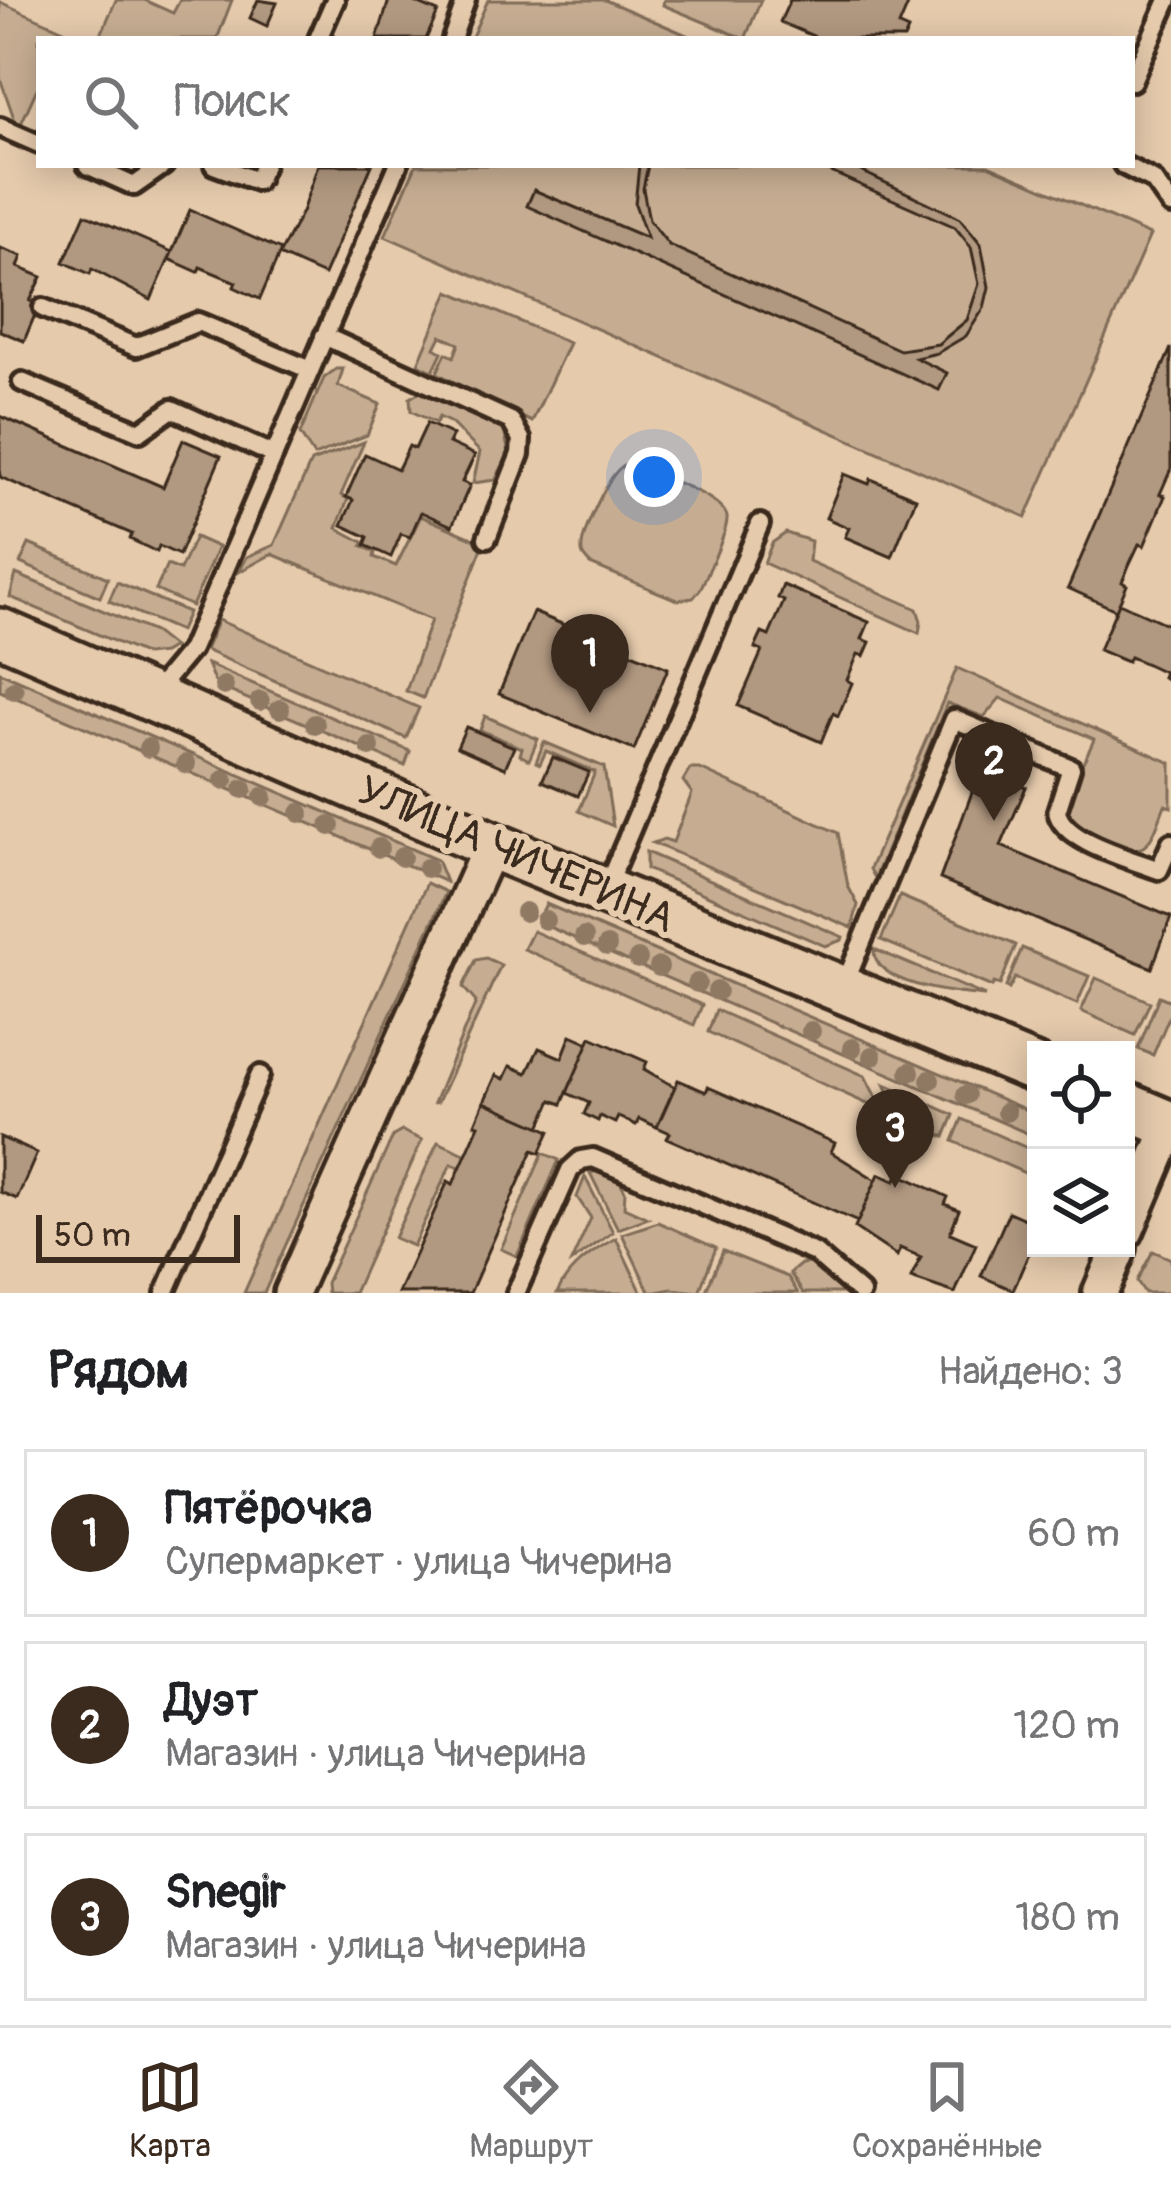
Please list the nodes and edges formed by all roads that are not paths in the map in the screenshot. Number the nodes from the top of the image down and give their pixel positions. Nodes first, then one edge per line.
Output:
1 (335, 0) edge
2 (466, 0) edge
3 (1168, 0) edge
4 (319, 36) edge
5 (453, 36) edge
6 (1135, 74) edge
7 (0, 127) edge
8 (36, 143) edge
9 (94, 168) edge
10 (160, 168) edge
11 (222, 168) edge
12 (263, 168) edge
13 (397, 168) edge
14 (1129, 168) edge
15 (1171, 205) edge
16 (43, 308) dead end
17 (325, 336) junction
18 (310, 370) junction
19 (22, 382) dead end
20 (274, 455) junction
21 (760, 524) dead end
22 (487, 538) dead end
23 (0, 632) edge
24 (152, 697) junction
25 (1171, 843) edge
26 (491, 845) junction
27 (604, 892) junction
28 (842, 989) junction
29 (1027, 1065) edge
30 (260, 1076) dead end
31 (1135, 1110) edge
32 (1171, 1125) edge
33 (1135, 1210) edge
34 (1115, 1257) edge
35 (165, 1293) edge
36 (291, 1293) edge
37 (517, 1293) edge
38 (861, 1293) edge
39 (1100, 1293) edge

1 - 4 lane
2 - 5 lane
3 - 6 lane
7 - 8 lane
9 - 10 lane
11 - 12 lane
13 - 17 lane
14 - 15 lane
16 - 18 lane
17 - 18 lane
17 - 22 lane
18 - 20 lane
19 - 20 lane
20 - 24 lane
21 - 27 lane
23 - 24 main road, УЛИЦА ЧИЧЕРИНА
24 - 26 main road, УЛИЦА ЧИЧЕРИНА
25 - 28 lane
26 - 27 main road, УЛИЦА ЧИЧЕРИНА
26 - 36 street
27 - 28 main road, УЛИЦА ЧИЧЕРИНА
28 - 29 main road, УЛИЦА ЧИЧЕРИНА
30 - 35 lane
31 - 32 main road
32 - 33 street
34 - 39 street
37 - 38 lane

